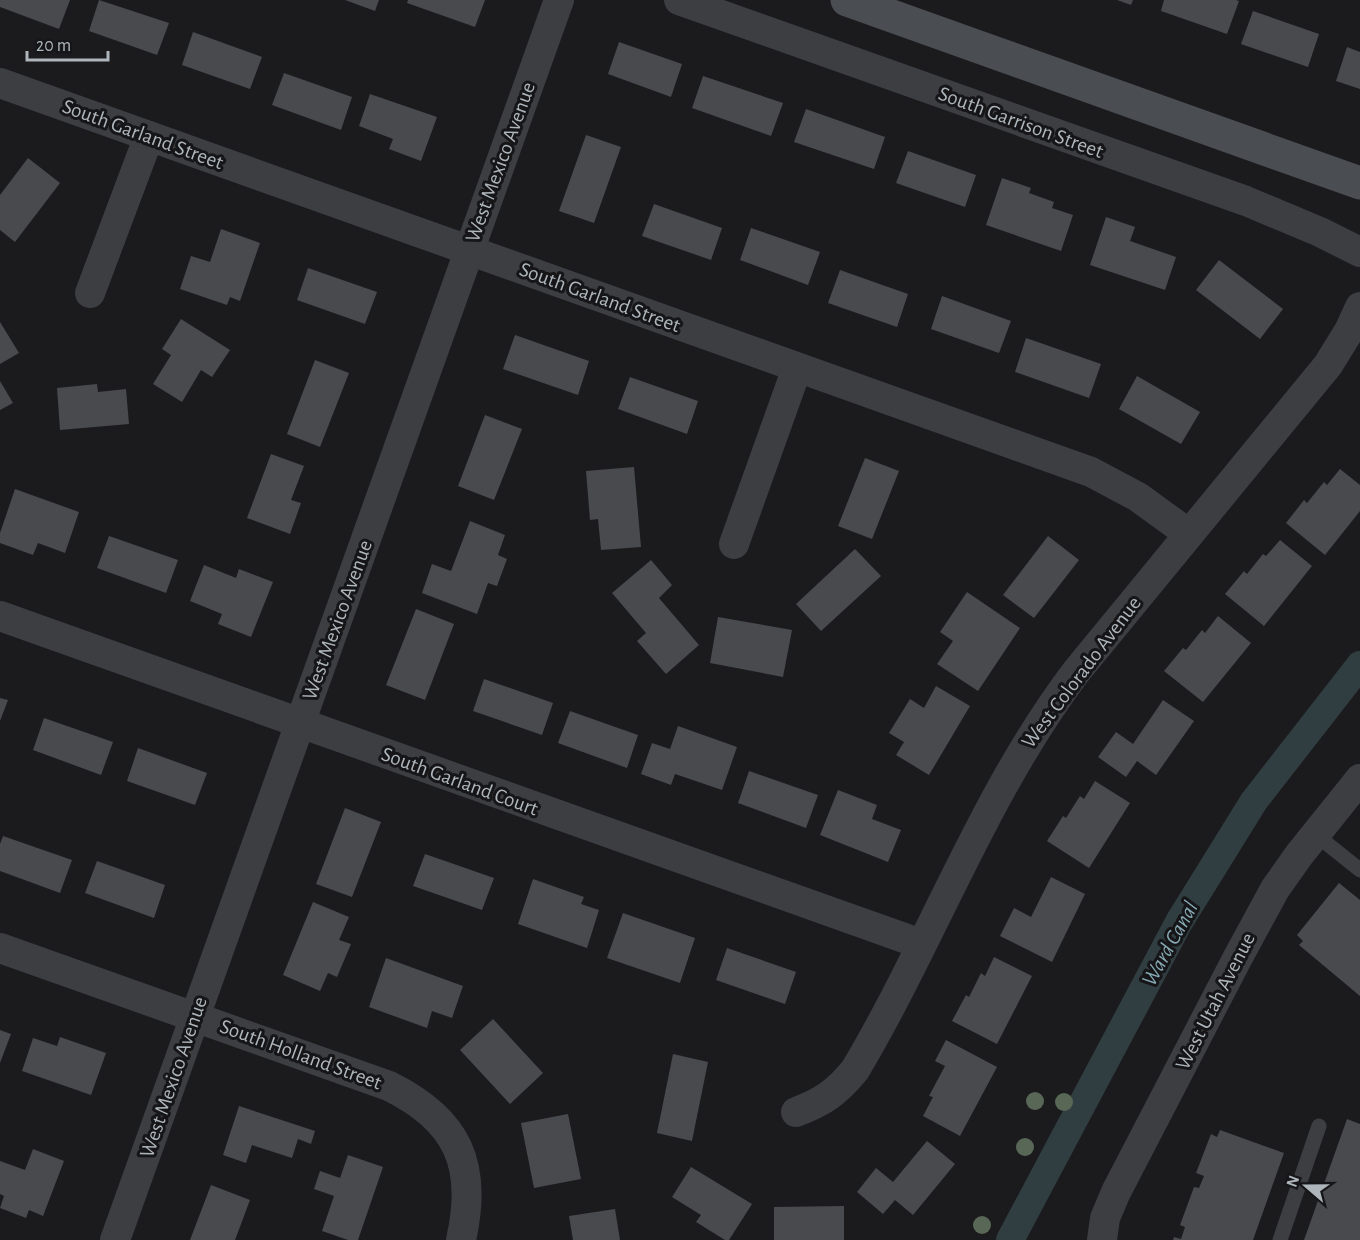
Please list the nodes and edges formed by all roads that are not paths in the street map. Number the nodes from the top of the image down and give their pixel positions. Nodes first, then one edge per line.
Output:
1 (559, 0) edge
2 (679, 0) edge
3 (847, 0) edge
4 (0, 83) edge
5 (149, 136) junction
6 (1360, 183) edge
7 (468, 250) junction
8 (1360, 252) edge
9 (90, 293) dead end
10 (1360, 307) edge
11 (797, 368) junction
12 (1188, 534) junction
13 (734, 544) dead end
14 (0, 616) edge
15 (300, 724) junction
16 (1360, 779) edge
17 (1315, 834) junction
18 (1360, 870) edge
19 (921, 944) junction
20 (0, 948) edge
21 (195, 1016) junction
22 (796, 1112) dead end
23 (1319, 1126) dead end
24 (116, 1240) edge
25 (461, 1240) edge
26 (1102, 1240) edge
27 (1280, 1240) edge

1 - 7 street, West Mexico Avenue
2 - 8 street, South Garrison Street
3 - 6 main road
4 - 5 street, South Garland Street
5 - 7 street, South Garland Street
5 - 9 street
7 - 11 street, South Garland Street
7 - 15 street, West Mexico Avenue
10 - 12 street, West Colorado Avenue
11 - 12 street, South Garland Street
11 - 13 street
12 - 19 street, West Colorado Avenue
14 - 15 street, South Garland Court
15 - 19 street, South Garland Court
15 - 21 street, West Mexico Avenue
16 - 17 street, West Utah Avenue
17 - 18 lane
17 - 26 street, West Utah Avenue
19 - 22 street, West Colorado Avenue
20 - 21 street, South Holland Street
21 - 24 street, West Mexico Avenue
21 - 25 street, South Holland Street
23 - 27 lane

